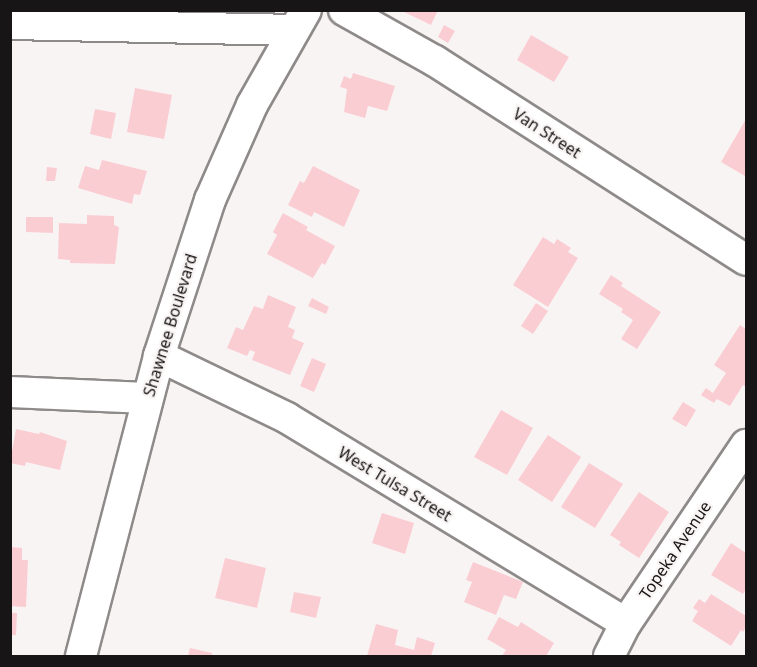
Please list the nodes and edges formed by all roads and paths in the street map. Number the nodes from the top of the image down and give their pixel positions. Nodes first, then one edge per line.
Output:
1 (344, 10) edge
2 (300, 20) edge
3 (10, 24) edge
4 (747, 260) edge
5 (159, 356) junction
6 (10, 392) edge
7 (147, 398) junction
8 (747, 445) edge
9 (626, 623) junction
10 (81, 657) edge
11 (609, 657) edge

1 - 4 street, Van Street
2 - 3 street
2 - 5 street, Shawnee Boulevard
5 - 7 street, Shawnee Boulevard
5 - 9 street, West Tulsa Street
6 - 7 street
7 - 10 street, Shawnee Boulevard
8 - 9 street, Topeka Avenue
9 - 11 street, Topeka Avenue

